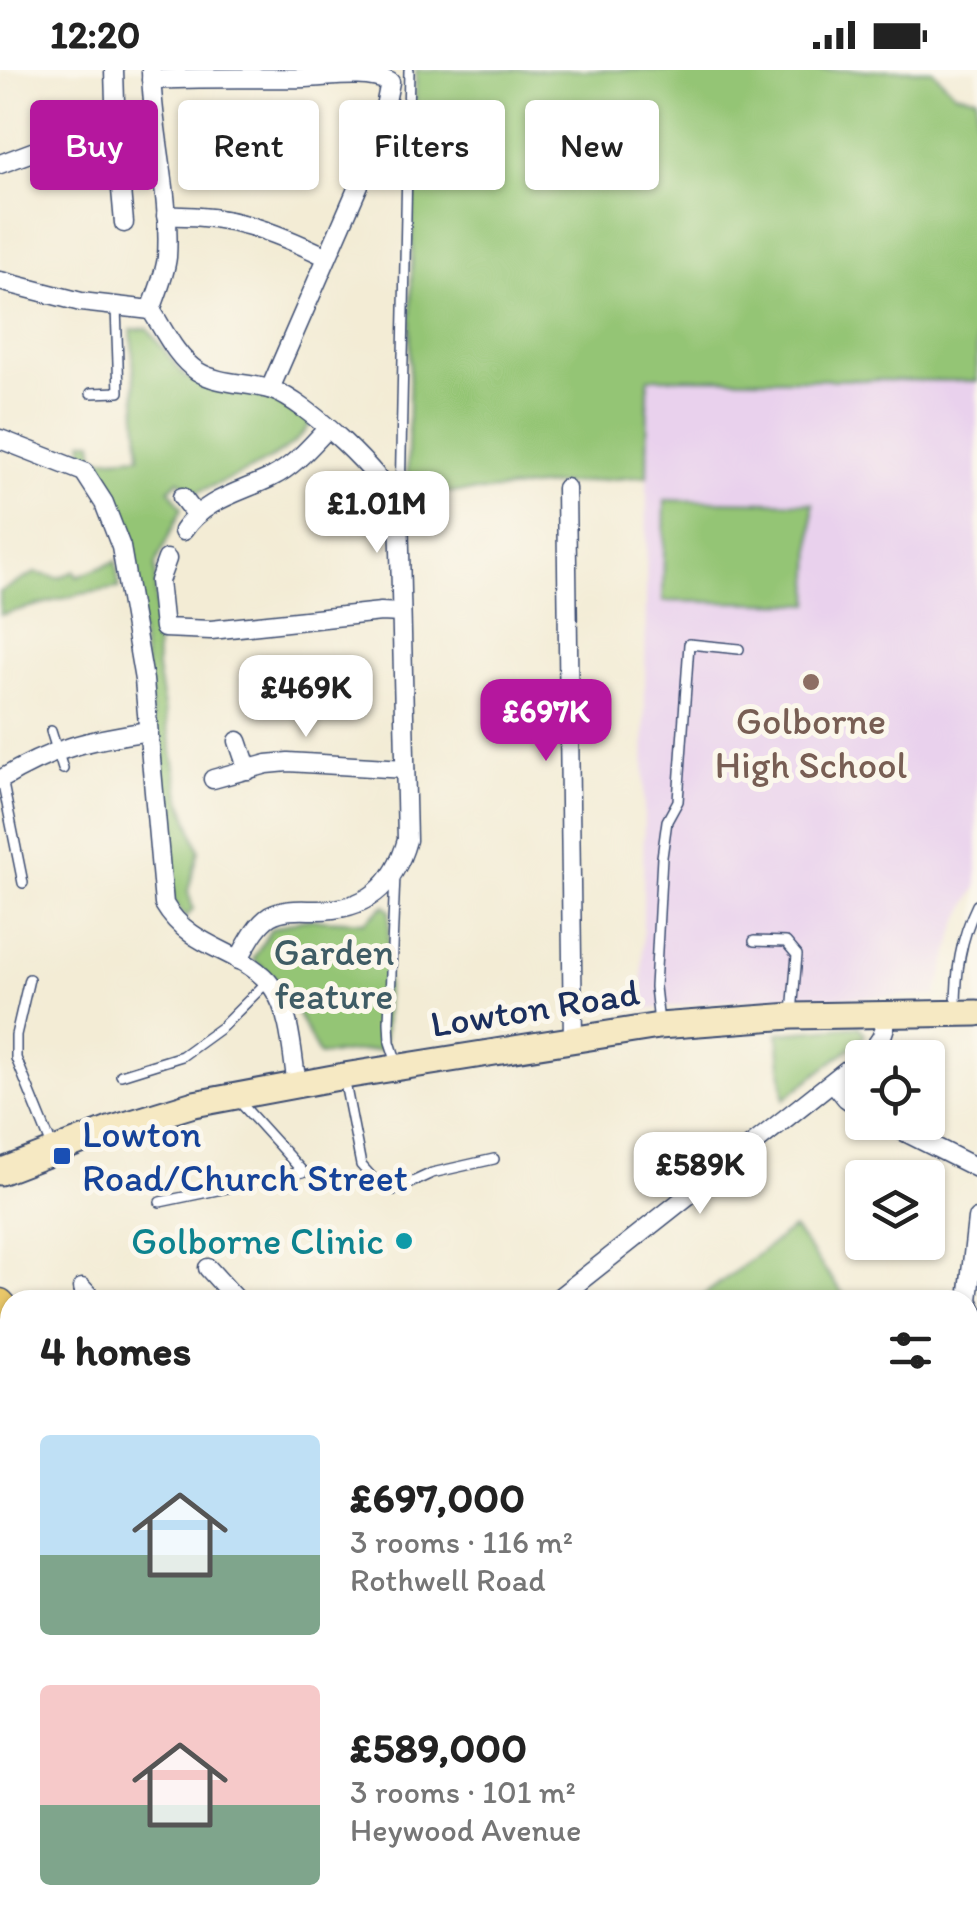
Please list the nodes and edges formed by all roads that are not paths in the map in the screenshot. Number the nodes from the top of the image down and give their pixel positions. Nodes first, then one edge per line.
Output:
1 (114, 70) edge
2 (409, 70) edge
3 (335, 72) edge
4 (151, 75) edge
5 (115, 100) edge
6 (30, 153) edge
7 (0, 164) edge
8 (121, 190) edge
9 (166, 216) junction
10 (124, 224) dead end
11 (327, 257) junction
12 (0, 282) edge
13 (116, 307) junction
14 (151, 310) junction
15 (270, 389) junction
16 (91, 392) dead end
17 (327, 430) junction
18 (0, 439) edge
19 (566, 488) dead end
20 (182, 497) dead end
21 (399, 509) junction
22 (195, 514) junction
23 (183, 531) dead end
24 (167, 559) dead end
25 (401, 613) junction
26 (739, 649) dead end
27 (148, 730) junction
28 (52, 731) dead end
29 (238, 741) dead end
30 (57, 750) junction
31 (405, 769) junction
32 (62, 770) dead end
33 (248, 770) junction
34 (0, 777) edge
35 (213, 779) dead end
36 (395, 872) junction
37 (24, 883) dead end
38 (977, 905) edge
39 (754, 941) dead end
40 (238, 960) junction
41 (29, 979) dead end
42 (268, 981) junction
43 (966, 1012) edge
44 (888, 1014) junction
45 (792, 1016) junction
46 (659, 1026) junction
47 (573, 1039) junction
48 (881, 1040) edge
49 (399, 1068) junction
50 (845, 1072) edge
51 (121, 1075) dead end
52 (344, 1076) junction
53 (833, 1082) junction
54 (297, 1085) junction
55 (235, 1097) junction
56 (845, 1097) edge
57 (922, 1140) edge
58 (54, 1152) junction
59 (494, 1159) dead end
60 (977, 1168) edge
61 (0, 1172) edge
62 (160, 1202) dead end
63 (977, 1219) edge
64 (208, 1268) dead end
65 (228, 1290) edge
66 (569, 1290) edge
67 (969, 1290) edge

1 - 5 street
2 - 21 lane
3 - 4 street
3 - 11 street
4 - 9 street
6 - 7 street
8 - 10 street
9 - 11 street
9 - 14 street
11 - 15 street
12 - 13 street
13 - 14 street
13 - 16 lane
14 - 15 street
15 - 17 street
17 - 21 street
17 - 22 street
18 - 27 street
19 - 47 street
20 - 22 street
21 - 25 street
22 - 23 street
24 - 25 street
25 - 31 street
26 - 46 lane
27 - 30 street
27 - 40 street
28 - 30 lane
29 - 33 street
30 - 32 lane
30 - 34 street
31 - 33 street
31 - 36 street
33 - 35 street
34 - 37 lane
36 - 40 street
36 - 49 lane
38 - 43 lane
39 - 45 lane
40 - 42 street
41 - 58 lane
42 - 51 lane
42 - 54 street
43 - 44 main road, Lowton Road
44 - 45 main road, Lowton Road
44 - 48 street
45 - 46 main road, Lowton Road
46 - 47 main road, Lowton Road
47 - 49 main road, Lowton Road
49 - 52 main road, Lowton Road
50 - 53 street
52 - 54 main road, Lowton Road
52 - 59 lane
53 - 56 street
53 - 66 street
54 - 55 main road, Lowton Road
55 - 58 main road, Lowton Road
55 - 62 lane
57 - 60 street
58 - 61 main road, Lowton Road
63 - 67 street
64 - 65 street

